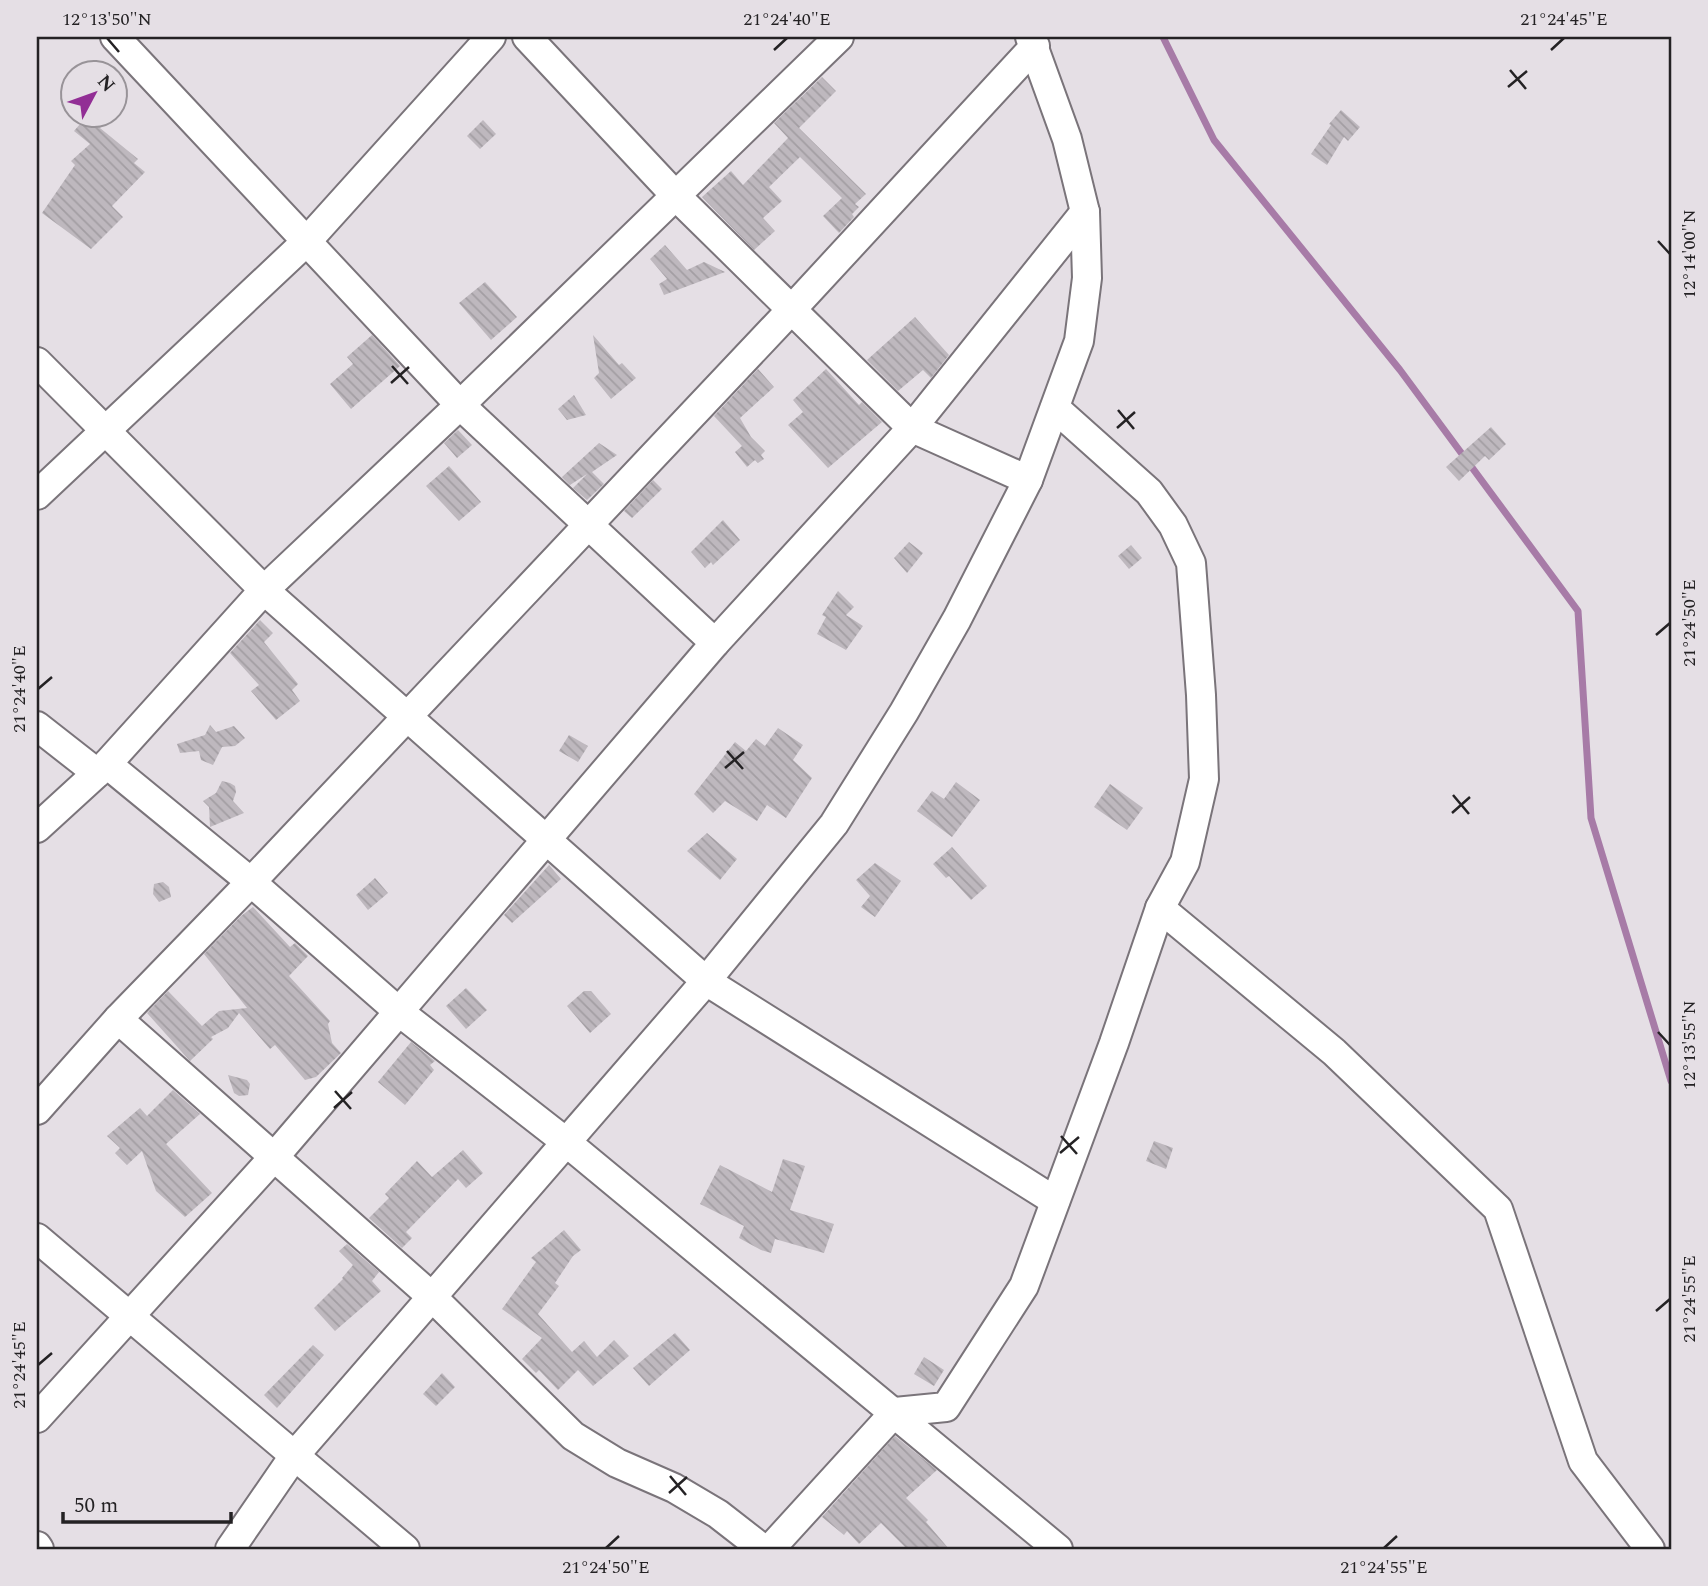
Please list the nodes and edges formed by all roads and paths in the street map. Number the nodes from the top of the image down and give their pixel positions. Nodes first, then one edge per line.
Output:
1 (115, 37) edge
2 (491, 37) edge
3 (527, 37) edge
4 (839, 37) edge
5 (1032, 41) edge
6 (675, 195) junction
7 (1085, 212) junction
8 (307, 241) junction
9 (792, 309) junction
10 (37, 362) edge
11 (460, 405) junction
12 (1055, 408) junction
13 (912, 428) junction
14 (104, 430) junction
15 (1028, 480) junction
16 (37, 495) edge
17 (587, 524) junction
18 (264, 590) junction
19 (715, 643) junction
20 (407, 716) junction
21 (37, 726) edge
22 (102, 769) junction
23 (37, 828) edge
24 (546, 839) junction
25 (251, 883) junction
26 (1160, 908) junction
27 (706, 981) junction
28 (398, 1011) junction
29 (118, 1019) junction
30 (37, 1110) edge
31 (566, 1142) junction
32 (275, 1156) junction
33 (1055, 1201) junction
34 (37, 1238) edge
35 (431, 1296) junction
36 (129, 1318) junction
37 (895, 1412) junction
38 (37, 1418) edge
39 (294, 1456) junction
40 (230, 1549) edge
41 (405, 1549) edge
42 (764, 1549) edge
43 (770, 1549) edge
44 (1058, 1549) edge
45 (1650, 1549) edge

1 - 8 street
2 - 8 street
3 - 6 street
4 - 6 street
5 - 7 street
5 - 9 street
6 - 9 street
6 - 11 street
7 - 12 street
7 - 13 street
8 - 11 street
8 - 14 street
9 - 13 street
9 - 17 street
10 - 14 street
11 - 17 street
11 - 18 street
12 - 15 street
12 - 26 street
13 - 15 street
13 - 19 street
14 - 16 street
14 - 18 street
15 - 27 street
17 - 19 street
17 - 20 street
18 - 20 street
18 - 22 street
19 - 24 street
20 - 24 street
20 - 25 street
21 - 22 street
22 - 23 street
22 - 25 street
24 - 27 street
24 - 28 street
25 - 28 street
25 - 29 street
26 - 33 street
26 - 45 street
27 - 31 street
27 - 33 street
28 - 31 street
28 - 32 street
29 - 30 street
29 - 32 street
31 - 35 street
31 - 37 street
32 - 35 street
32 - 36 street
33 - 37 street
34 - 36 street
35 - 39 street
35 - 42 street
36 - 38 street
36 - 39 street
37 - 43 street
37 - 44 street
39 - 40 street
39 - 41 street

